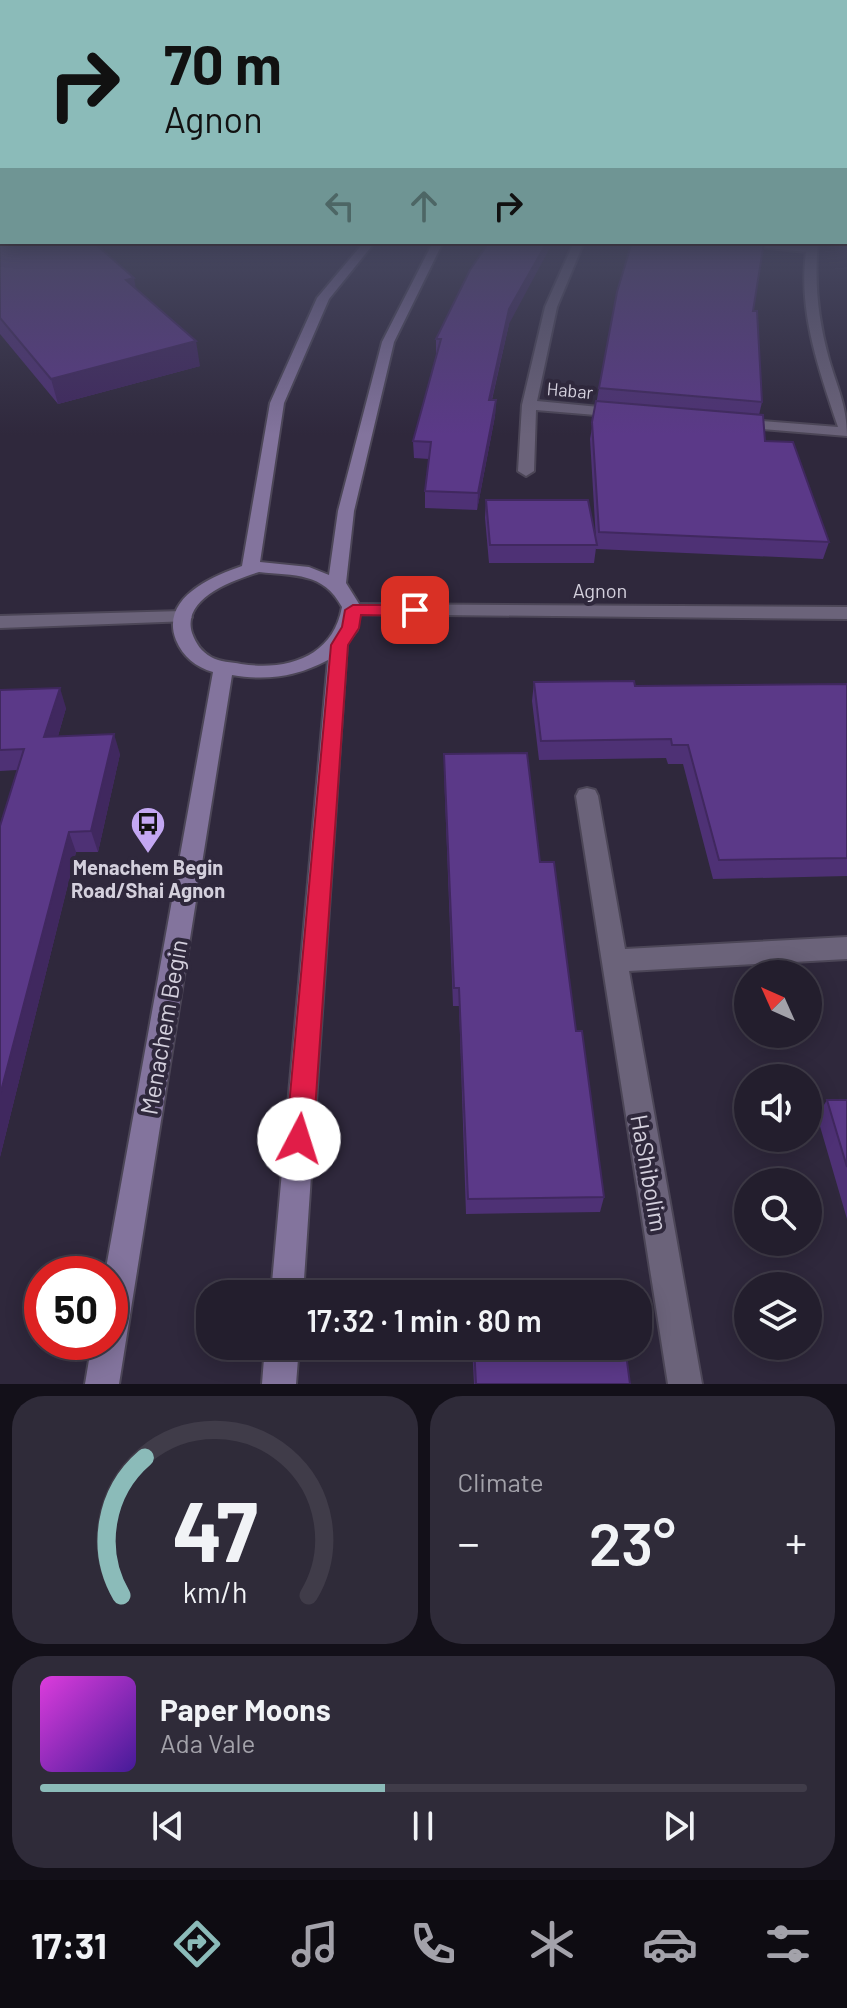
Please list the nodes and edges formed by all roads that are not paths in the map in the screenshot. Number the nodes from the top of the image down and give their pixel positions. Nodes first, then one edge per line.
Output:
1 (320, 306) edge
2 (406, 306) edge
3 (552, 306) edge
4 (812, 306) edge
5 (529, 405) junction
6 (640, 414) edge
7 (720, 421) edge
8 (847, 432) edge
9 (526, 471) dead end
10 (250, 569) junction
11 (337, 585) junction
12 (353, 610) junction
13 (847, 613) edge
14 (183, 617) junction
15 (0, 622) edge
16 (339, 645) junction
17 (223, 669) junction
18 (587, 796) dead end
19 (847, 948) edge
20 (614, 961) junction
21 (124, 1256) edge
22 (288, 1280) edge
23 (106, 1360) edge
24 (281, 1360) edge
25 (102, 1384) edge
26 (279, 1384) edge
27 (685, 1384) edge

1 - 10 main road
2 - 11 main road
3 - 5 street, Habar
4 - 8 street
5 - 6 street, Habar
5 - 9 street, Habar
7 - 8 street
10 - 11 main road
10 - 14 main road
11 - 12 main road
12 - 13 street, Agnon
12 - 16 main road
14 - 15 street
14 - 17 main road
16 - 17 main road
16 - 22 main road
17 - 21 main road, Menachem Begin
18 - 20 street, HaShibolim
19 - 20 street
20 - 27 street, HaShibolim
23 - 25 main road, Menachem Begin
24 - 26 main road

